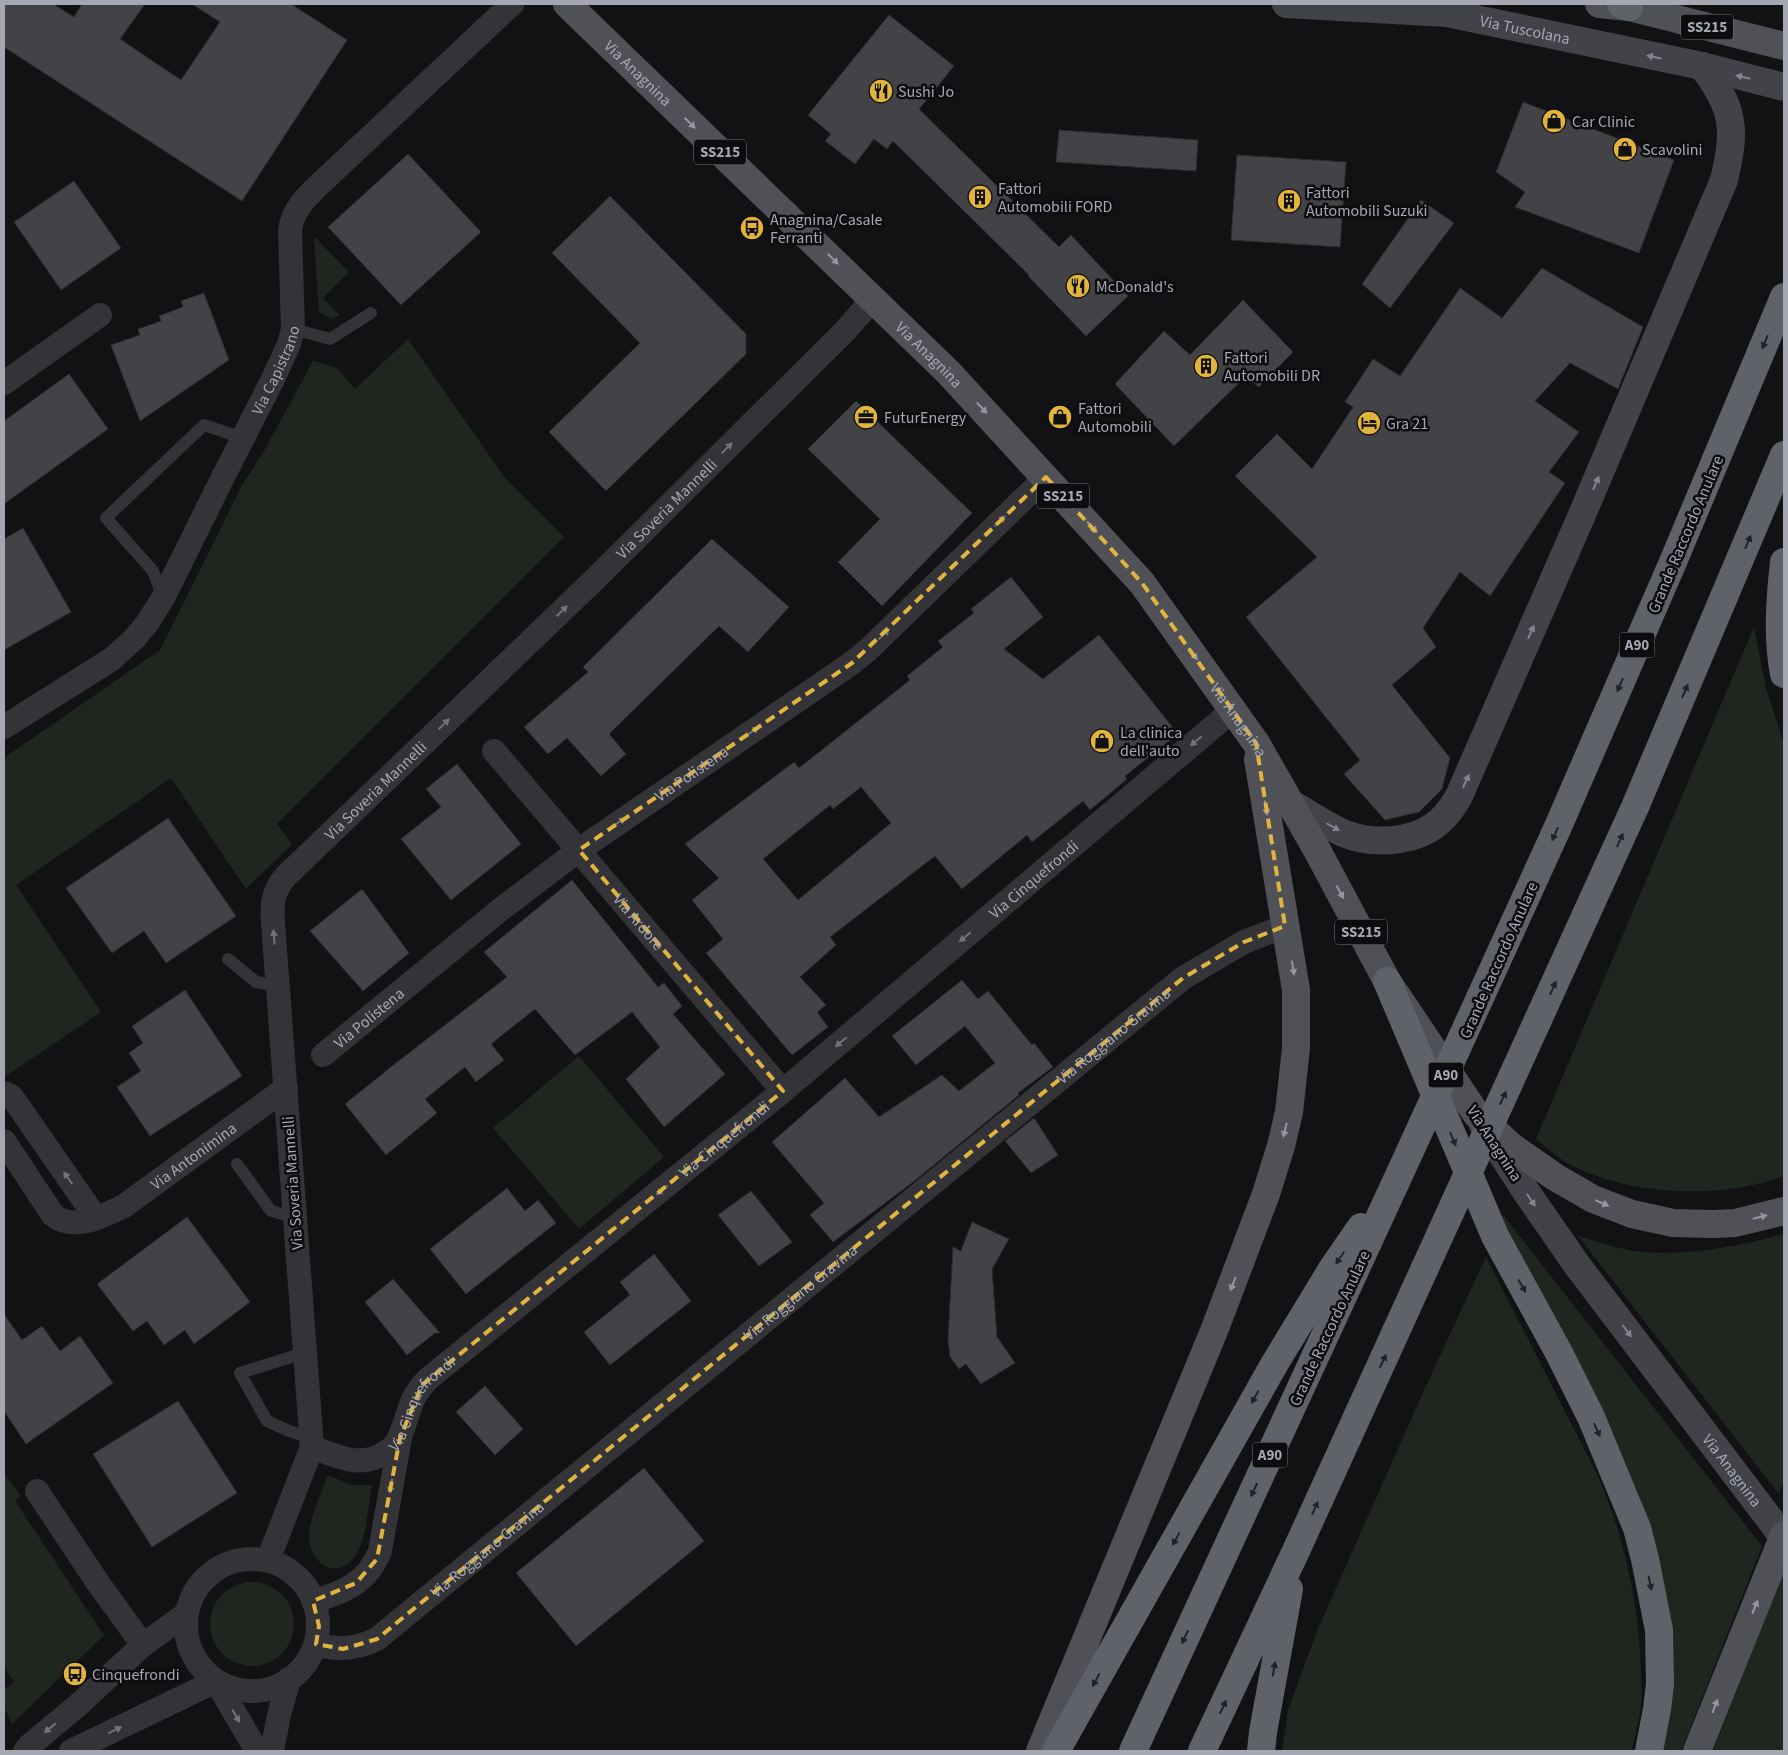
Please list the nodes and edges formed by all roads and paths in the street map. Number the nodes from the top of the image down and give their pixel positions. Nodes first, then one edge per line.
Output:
1 (512, 4) edge
2 (567, 4) edge
3 (1286, 4) edge
4 (1406, 4) edge
5 (1599, 4) edge
6 (1623, 5) edge
7 (1446, 13) junction
8 (1784, 46) edge
9 (1702, 66) junction
10 (1784, 87) edge
11 (1784, 297) edge
12 (874, 298) junction
13 (371, 313) dead end
14 (100, 315) dead end
15 (293, 329) junction
16 (4, 383) edge
17 (243, 438) junction
18 (1784, 455) edge
19 (1046, 477) junction
20 (1784, 562) edge
21 (163, 598) junction
22 (1784, 674) edge
23 (1233, 710) junction
24 (4, 727) edge
25 (1256, 743) junction
26 (494, 751) dead end
27 (1290, 803) junction
28 (579, 850) junction
29 (1285, 926) junction
30 (228, 959) dead end
31 (1387, 981) junction
32 (277, 986) junction
33 (322, 1055) dead end
34 (286, 1088) junction
35 (783, 1091) junction
36 (4, 1093) edge
37 (1477, 1115) junction
38 (4, 1141) edge
39 (1406, 1160) junction
40 (237, 1164) dead end
41 (1784, 1211) edge
42 (294, 1217) junction
43 (96, 1218) junction
44 (304, 1353) junction
45 (400, 1438) junction
46 (312, 1443) junction
47 (37, 1491) dead end
48 (1784, 1537) edge
49 (1295, 1553) junction
50 (268, 1560) junction
51 (313, 1601) junction
52 (186, 1614) junction
53 (316, 1644) junction
54 (143, 1645) junction
55 (289, 1679) junction
56 (216, 1681) junction
57 (25, 1751) edge
58 (71, 1751) edge
59 (257, 1751) edge
60 (272, 1751) edge
61 (1040, 1751) edge
62 (1056, 1751) edge
63 (1133, 1751) edge
64 (1202, 1751) edge
65 (1262, 1751) edge
66 (1649, 1751) edge
67 (1698, 1751) edge

1 - 15 street, Via Capistrano
2 -> 12 main road, Via Anagnina / SS215
3 - 7 main road, Via Tuscolana
4 - 7 main road
5 - 6 main road, SS215
6 - 8 main road, SS215
9 -> 7 main road, Via Tuscolana
10 -> 9 main road
27 -> 9 main road
11 -> 39 highway, Grande Raccordo Anulare / A90
12 -> 19 main road, Via Anagnina / SS215
32 -> 12 street, Via Soveria Mannelli
13 - 15 lane
14 - 16 street
15 - 17 street, Via Capistrano
17 - 21 street, Via Capistrano
17 - 21 lane
49 -> 18 highway
19 -> 23 main road, Via Anagnina / SS215
28 -> 19 street, Via Polistena
20 - 22 highway
21 - 24 street, Via Capistrano
23 - 25 main road, Via Anagnina / SS215
23 -> 35 street, Via Cinquefrondi
25 - 27 main road, Via Anagnina / SS215
25 -> 29 main road
26 - 28 street, Via Ardore
27 -> 31 main road, Via Anagnina / SS215
28 - 33 street, Via Polistena
28 - 35 street, Via Ardore
29 - 53 street, Via Roggiano Gravina
29 -> 61 main road
30 - 32 lane
31 - 37 main road, Via Anagnina / SS215
31 -> 66 highway
32 - 34 street, Via Soveria Mannelli
34 - 42 street, Via Soveria Mannelli
34 - 43 street, Via Antonimina
35 -> 45 street, Via Cinquefrondi
43 -> 36 street
37 -> 41 main road, SS215
37 -> 48 main road, Via Anagnina
38 - 43 street, Via Antonimina
39 -> 62 highway
39 -> 63 highway, Grande Raccordo Anulare / A90
40 - 42 lane
42 - 44 street, Via Soveria Mannelli
44 - 46 street, Via Soveria Mannelli
44 - 46 lane
45 - 46 street, Via Cinquefrondi
45 -> 51 street
46 - 50 street
47 - 54 street
67 -> 48 main road
64 -> 49 highway
65 -> 49 highway
50 - 51 street
50 - 52 street
51 - 53 street
52 - 54 street
52 - 56 street
53 - 55 street
54 -> 57 street
55 - 56 street
55 - 60 street
58 -> 56 street
56 -> 59 street

